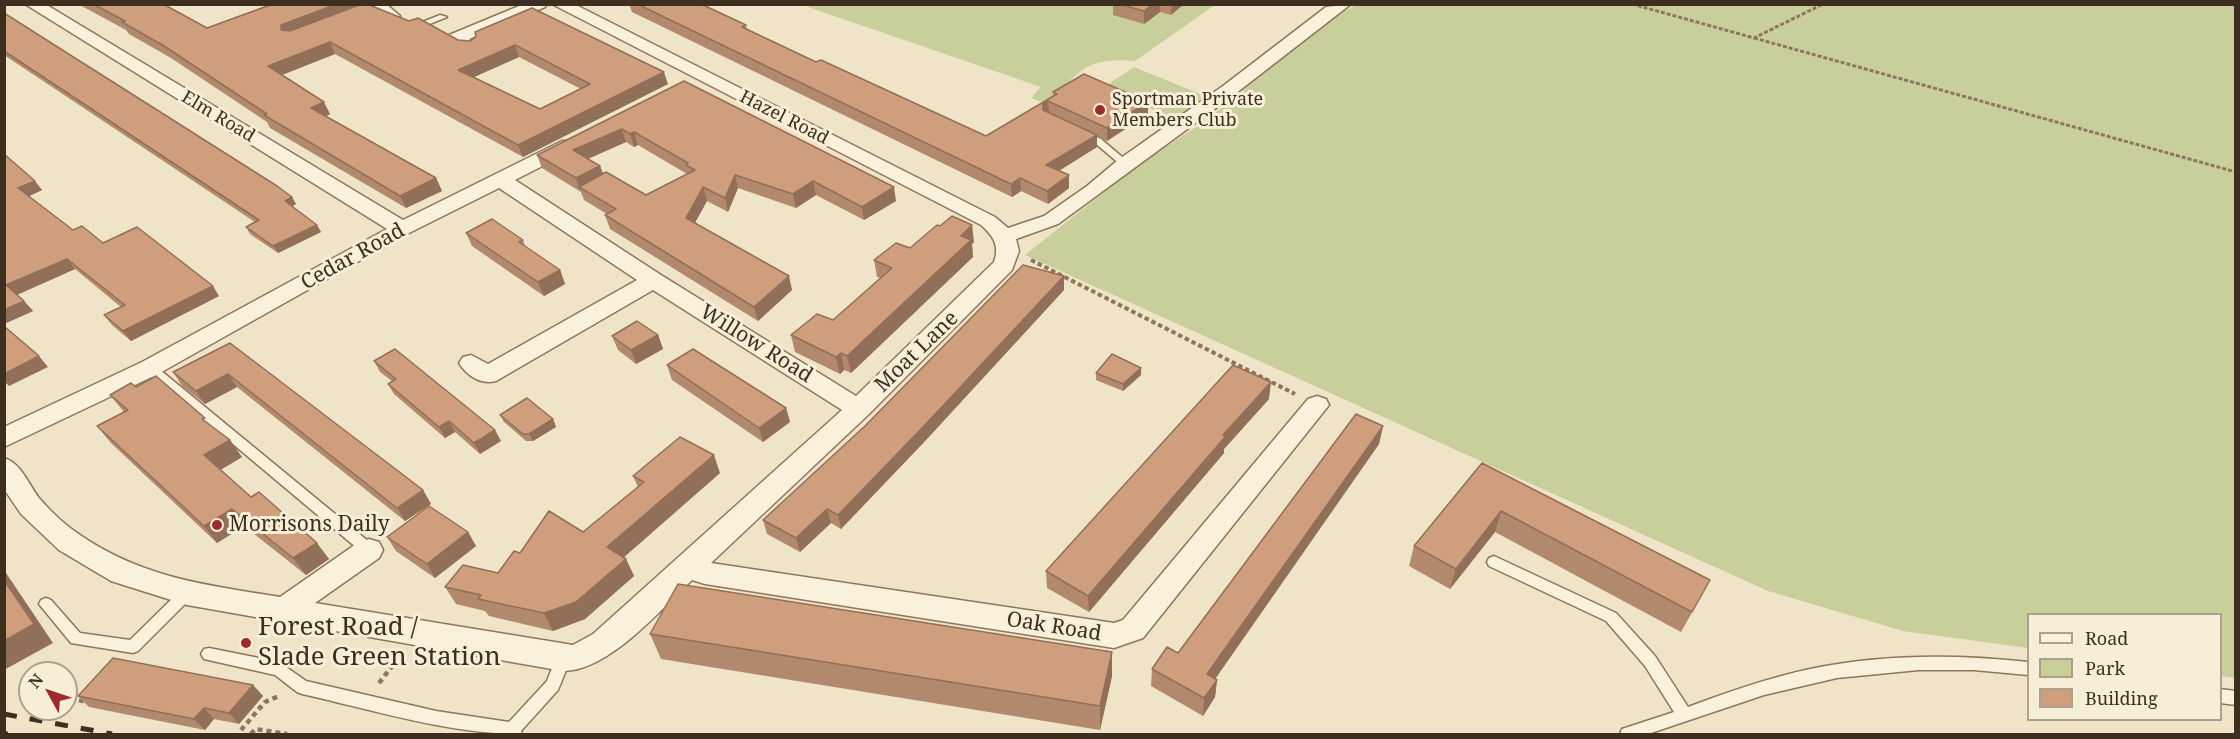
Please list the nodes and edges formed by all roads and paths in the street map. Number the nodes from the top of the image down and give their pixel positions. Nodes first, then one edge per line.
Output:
1 (33, 4) edge
2 (538, 4) edge
3 (560, 4) edge
4 (1343, 4) edge
5 (1632, 4) edge
6 (1823, 4) edge
7 (387, 14) edge
8 (443, 17) dead end
9 (1754, 38) junction
10 (470, 46) edge
11 (702, 77) junction
12 (680, 88) edge
13 (1068, 128) edge
14 (585, 137) edge
15 (1125, 164) junction
16 (2235, 172) edge
17 (501, 180) junction
18 (402, 229) junction
19 (1005, 236) junction
20 (1028, 259) dead end
21 (653, 280) junction
22 (150, 368) junction
23 (487, 375) dead end
24 (1317, 405) joint
25 (860, 408) junction
26 (4, 438) edge
27 (4, 467) edge
28 (369, 550) joint
29 (1494, 562) dead end
30 (688, 567) junction
31 (187, 593) junction
32 (46, 604) dead end
33 (282, 611) junction
34 (209, 654) dead end
35 (563, 658) junction
36 (2027, 669) edge
37 (389, 671) dead end
38 (381, 681) dead end
39 (302, 687) junction
40 (79, 700) edge
41 (98, 704) edge
42 (1685, 716) junction
43 (241, 730) dead end
44 (513, 732) edge
45 (251, 735) edge
46 (287, 735) edge
47 (1628, 735) edge

1 - 18 street, Elm Road
2 - 10 street
3 - 11 street, Hazel Road
4 - 15 street
5 - 9 path
6 - 9 path
7 - 8 lane
9 - 16 path
11 - 12 street
11 - 19 street, Hazel Road
13 - 15 lane
14 - 17 street, Cedar Road
15 - 19 street
17 - 18 street, Cedar Road
17 - 21 street, Willow Road
18 - 22 street, Cedar Road
19 - 25 street, Moat Lane
20 - 24 path
21 - 23 street
21 - 25 street, Willow Road
22 - 26 street, Cedar Road
22 - 28 lane
24 - 30 street, Oak Road
25 - 30 street, Moat Lane
27 - 31 street
28 - 33 street
29 - 42 lane
30 - 35 street, Moat Lane
31 - 32 lane
31 - 33 street
33 - 35 street
34 - 39 lane
35 - 44 lane
36 - 42 lane
37 - 38 path
39 - 43 path
39 - 44 lane
40 - 41 path
42 - 47 lane
45 - 46 path

